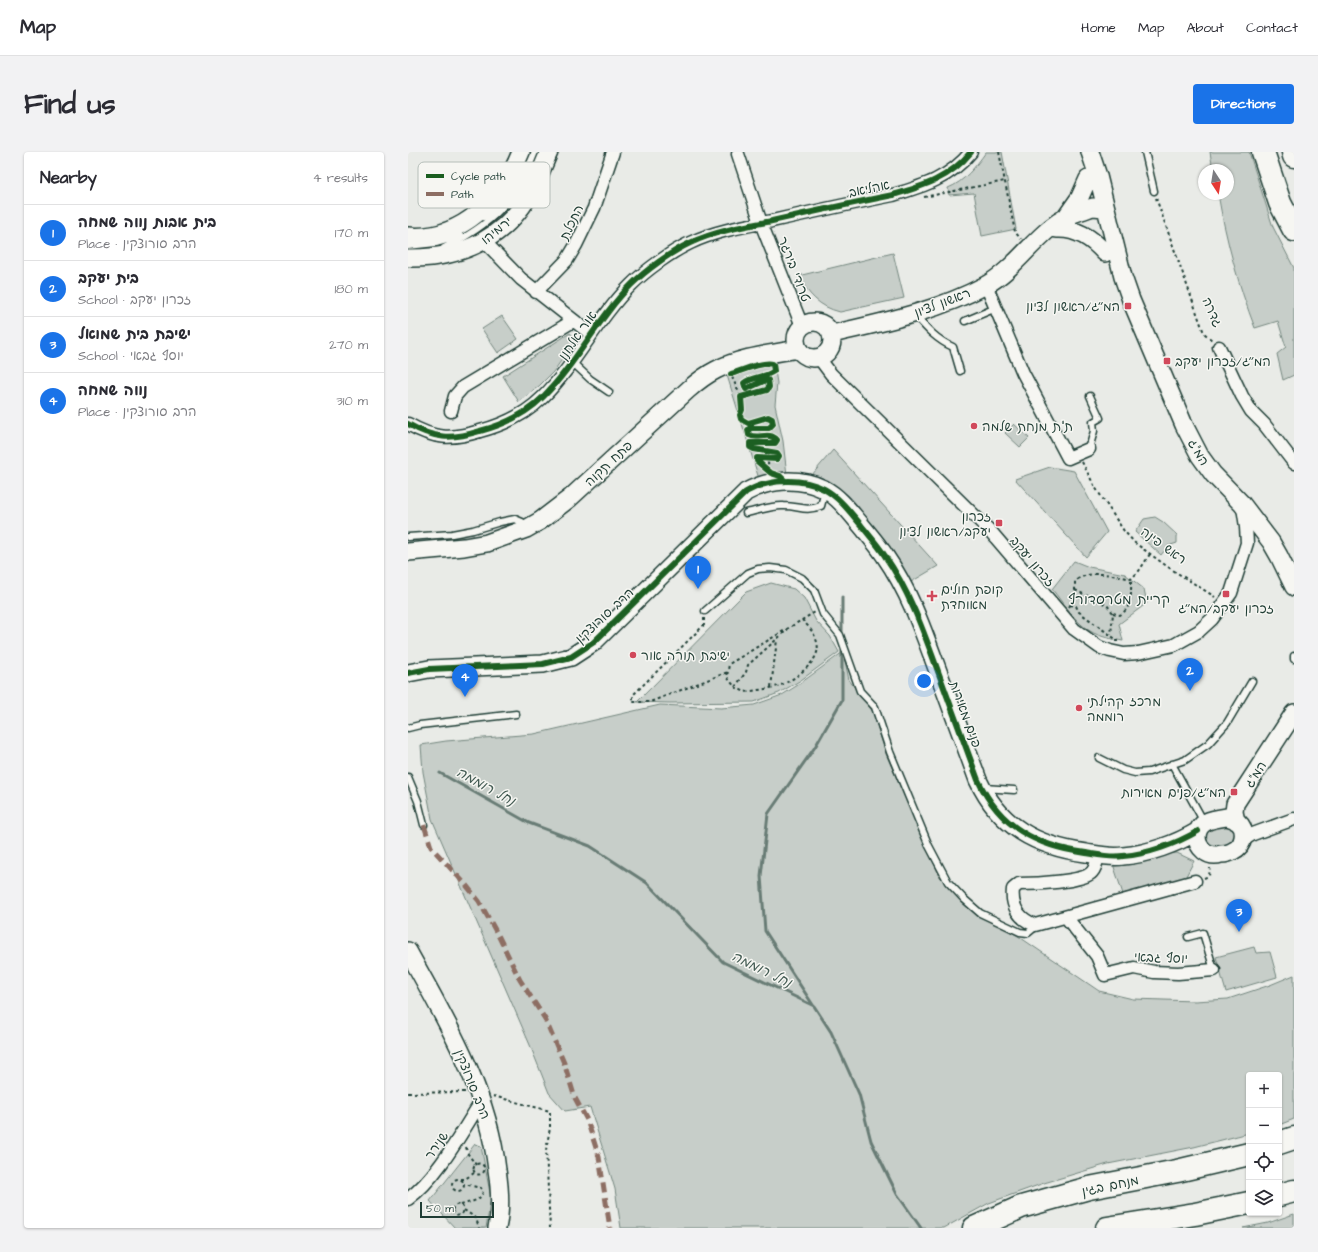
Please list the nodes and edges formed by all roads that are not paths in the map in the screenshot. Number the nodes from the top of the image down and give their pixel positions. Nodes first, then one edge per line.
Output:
1 (535, 152) edge
2 (549, 152) edge
3 (613, 152) edge
4 (971, 152) edge
5 (1145, 152) edge
6 (1263, 152) edge
7 (1293, 152) edge
8 (1090, 153) edge
9 (738, 154) dead end
10 (1294, 156) edge
11 (526, 159) edge
12 (545, 162) edge
13 (1088, 179) junction
14 (1154, 191) road end
15 (484, 208) edge
16 (503, 208) edge
17 (520, 208) edge
18 (1098, 211) junction
19 (762, 223) junction
20 (1061, 223) junction
21 (485, 224) junction
22 (1294, 230) edge
23 (408, 236) edge
24 (484, 241) junction
25 (1105, 253) junction
26 (410, 254) edge
27 (986, 284) junction
28 (536, 292) junction
29 (1131, 300) junction
30 (996, 308) junction
31 (914, 314) junction
32 (573, 321) junction
33 (965, 321) dead end
34 (802, 326) junction
35 (591, 334) junction
36 (832, 334) junction
37 (1218, 347) road end
38 (798, 349) junction
39 (819, 358) junction
40 (572, 362) junction
41 (960, 371) dead end
42 (609, 392) dead end
43 (1090, 396) dead end
44 (451, 411) dead end
45 (408, 424) edge
46 (1083, 452) joint
47 (1294, 463) edge
48 (776, 479) joint
49 (825, 490) junction
50 (1242, 504) junction
51 (746, 513) dead end
52 (526, 529) junction
53 (408, 537) edge
54 (1247, 542) junction
55 (1271, 542) junction
56 (408, 552) edge
57 (1294, 587) edge
58 (705, 611) road end
59 (408, 673) edge
60 (1252, 681) dead end
61 (1294, 713) edge
62 (516, 714) dead end
63 (408, 728) edge
64 (1099, 758) dead end
65 (1172, 764) junction
66 (408, 777) edge
67 (982, 788) junction
68 (1014, 790) dead end
69 (1242, 794) junction
70 (1294, 819) edge
71 (1206, 824) junction
72 (424, 825) dead end
73 (1239, 829) junction
74 (1174, 844) junction
75 (1206, 852) junction
76 (1098, 855) junction
77 (1195, 881) road end
78 (1066, 917) junction
79 (1035, 925) junction
80 (1188, 937) dead end
81 (408, 951) edge
82 (1214, 970) joint
83 (480, 1097) junction
84 (1294, 1138) edge
85 (1282, 1142) edge
86 (1246, 1155) edge
87 (1294, 1191) edge
88 (1282, 1194) edge
89 (408, 1199) edge
90 (1246, 1204) edge
91 (497, 1228) edge
92 (974, 1228) edge
93 (1107, 1228) edge

1 - 11 lane
2 - 12 street, ירמיהו
3 - 28 street, התכלת
4 - 19 street, אהליאב
5 - 14 lane
6 - 22 highway
7 - 10 highway
8 - 13 street, המ"ג
8 - 18 street, המ"ג
9 - 19 street, טרודי בירגר
13 - 18 street, המ"ג
13 - 20 street
15 - 23 street, ירמיהו
16 - 21 lane
17 - 24 street, ירמיהו
18 - 20 street, ראשון לציון
18 - 25 street, המ"ג
18 - 29 street, המ"ג
19 - 34 street, טרודי בירגר
19 - 35 street, אור אלחנן
20 - 25 street
20 - 27 street, ראשון לציון
21 - 26 lane
21 - 26 lane
24 - 26 street, ירמיהו
24 - 28 street
25 - 29 street, המ"ג
27 - 30 street
27 - 31 street, ראשון לציון
28 - 32 street
29 - 50 street, המ"ג
30 - 33 lane
30 - 46 street
31 - 36 street, ראשון לציון
31 - 41 lane
32 - 35 street
32 - 44 street
34 - 36 street
34 - 38 street
35 - 40 street, אור אלחנן
36 - 39 street
37 - 47 street, גדרה
38 - 39 street
38 - 52 street, פתח תקוה
39 - 54 street, זכרון יעקב
40 - 42 lane
40 - 45 street, אור אלחנן
43 - 46 lane
48 - 49 street, פנים מאירות
48 - 59 street, הרב סורוצקין
49 - 51 lane
49 - 67 street, פנים מאירות
50 - 54 street, זכרון יעקב
50 - 55 street, המ"ג
52 - 53 lane
52 - 56 street, פתח תקוה
54 - 55 street
55 - 57 street, המ"ג
58 - 79 lane
60 - 65 lane
61 - 69 street, המ"ג
62 - 63 lane
64 - 65 lane
65 - 71 lane
66 - 72 lane
67 - 68 lane
67 - 76 street, פנים מאירות
69 - 71 street, המ"ג
69 - 73 street, המ"ג
70 - 73 street
71 - 73 street
71 - 74 street, פנים מאירות
71 - 75 street
73 - 75 street
74 - 75 street, פנים מאירות
74 - 76 street, פנים מאירות
76 - 79 street
77 - 78 street
78 - 79 street
78 - 82 street, יוסף גבאי
80 - 82 lane
81 - 83 street, הרב סורוצקין
83 - 89 street, שנירר
83 - 91 street, הרב סורוצקין
84 - 85 highway
86 - 92 highway, מנחם בגין
87 - 88 highway
90 - 93 highway

